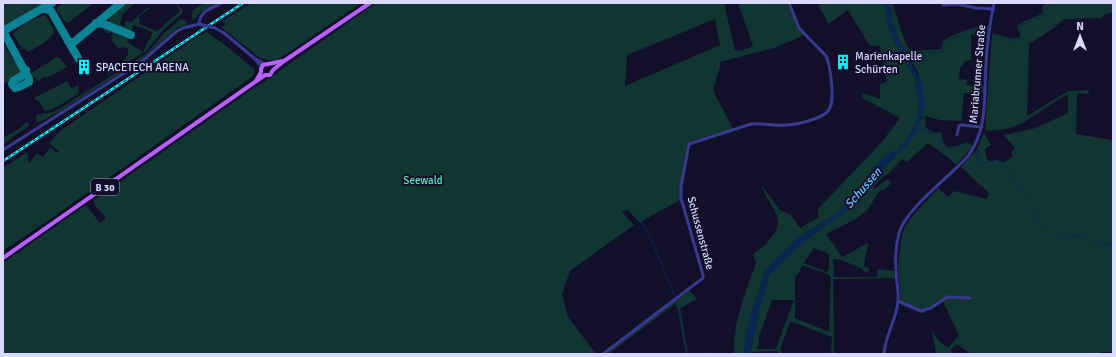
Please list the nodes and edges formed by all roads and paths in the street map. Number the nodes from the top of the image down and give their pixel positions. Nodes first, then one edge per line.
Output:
1 (222, 3) edge
2 (370, 3) edge
3 (789, 3) edge
4 (957, 3) edge
5 (994, 3) edge
6 (943, 5) dead end
7 (993, 9) junction
8 (199, 24) junction
9 (284, 61) junction
10 (266, 65) junction
11 (273, 70) junction
12 (263, 74) junction
13 (982, 127) junction
14 (956, 135) dead end
15 (3, 150) edge
16 (3, 258) edge
17 (970, 298) dead end
18 (898, 301) junction
19 (603, 354) edge
20 (884, 354) edge

1 - 8 street
2 - 9 main road, B 30
3 - 19 street, Schussenstraße
4 - 6 street
4 - 7 street
5 - 7 street, Mariabrunner Straße
7 - 13 street, Mariabrunner Straße
8 - 10 street, bridge
8 - 15 street
9 - 10 main road, B 30
9 - 11 main road, B 30
10 - 11 main road
10 - 12 main road
11 - 12 main road, B 30
12 - 16 main road, B 30
13 - 14 street
13 - 18 street, Mariabrunner Straße
17 - 18 street
18 - 20 street, Mariabrunner Straße

